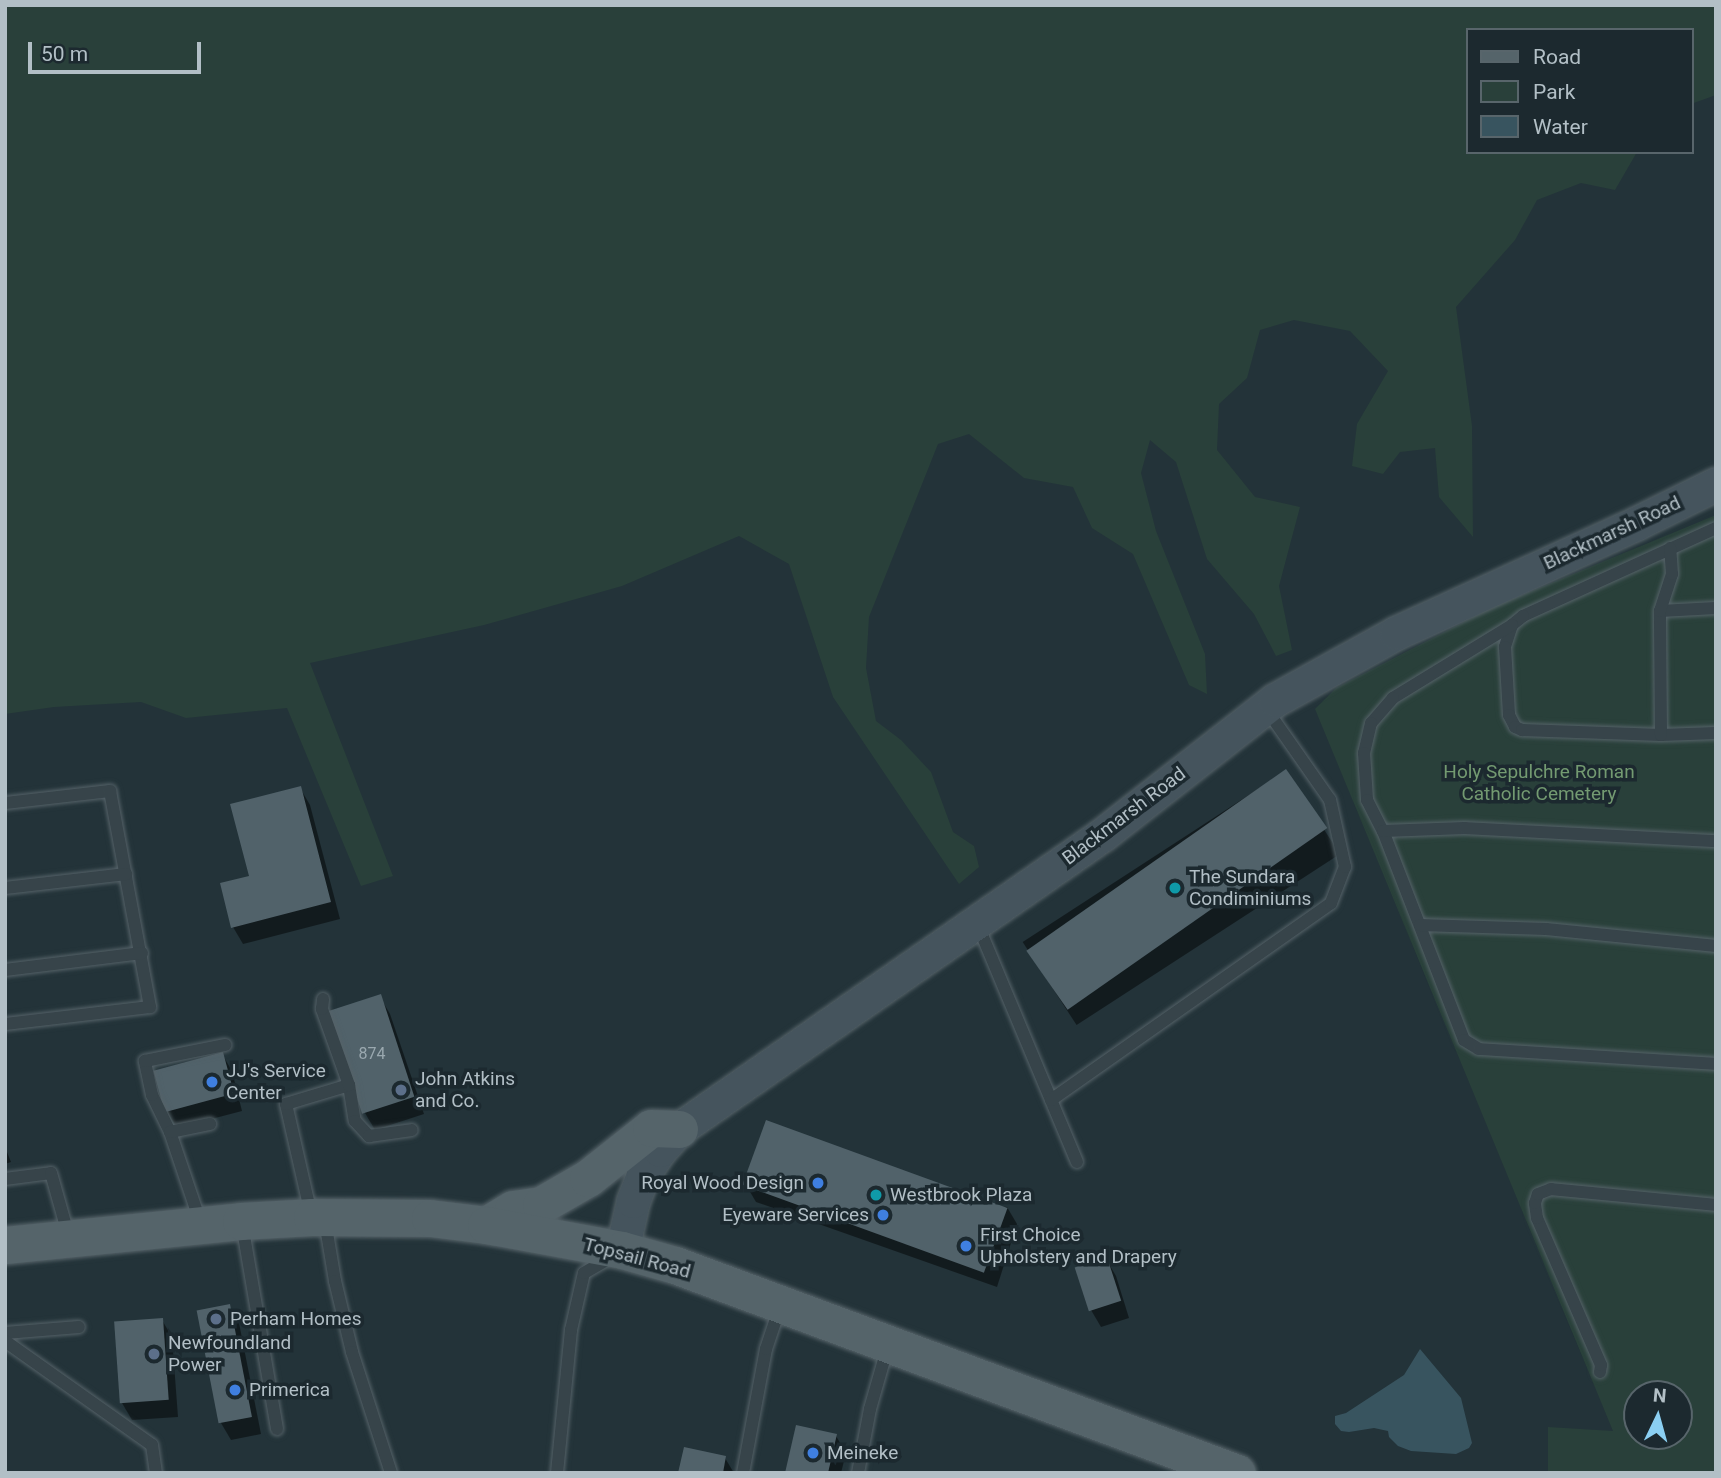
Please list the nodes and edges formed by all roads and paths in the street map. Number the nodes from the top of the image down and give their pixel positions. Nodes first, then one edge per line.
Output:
1 (1716, 484) edge
2 (1716, 528) edge
3 (1670, 548) junction
4 (1716, 608) edge
5 (1660, 611) junction
6 (1512, 625) junction
7 (1265, 707) junction
8 (1716, 733) edge
9 (1661, 735) junction
10 (5, 803) edge
11 (1383, 831) junction
12 (1716, 841) edge
13 (126, 874) junction
14 (5, 888) edge
15 (977, 923) junction
16 (1420, 925) junction
17 (1716, 946) edge
18 (142, 953) junction
19 (5, 970) edge
20 (323, 999) dead end
21 (5, 1024) edge
22 (225, 1045) dead end
23 (1716, 1064) edge
24 (349, 1085) junction
25 (1051, 1100) junction
26 (210, 1124) dead end
27 (679, 1129) junction
28 (412, 1130) dead end
29 (170, 1132) junction
30 (1077, 1162) dead end
31 (5, 1179) edge
32 (1716, 1205) edge
33 (318, 1217) junction
34 (242, 1221) junction
35 (201, 1224) junction
36 (486, 1225) junction
37 (69, 1237) junction
38 (5, 1245) edge
39 (622, 1250) junction
40 (781, 1303) junction
41 (79, 1327) dead end
42 (5, 1333) edge
43 (5, 1341) edge
44 (890, 1342) junction
45 (1600, 1372) dead end
46 (276, 1429) dead end
47 (153, 1472) edge
48 (1234, 1472) edge
49 (391, 1473) edge
50 (557, 1473) edge
51 (743, 1473) edge
52 (858, 1473) edge

1 - 7 main road, Blackmarsh Road
2 - 3 lane
3 - 5 lane
3 - 6 lane
4 - 5 lane
5 - 9 lane
6 - 9 lane
6 - 11 lane
7 - 15 main road, Blackmarsh Road
7 - 25 lane
8 - 9 lane
10 - 13 lane
11 - 12 lane
11 - 16 lane
13 - 14 lane
13 - 18 lane
15 - 25 lane
15 - 27 main road, Blackmarsh Road
16 - 17 lane
16 - 23 lane
18 - 19 lane
18 - 21 lane
20 - 24 lane
22 - 29 lane
24 - 28 lane
24 - 33 lane
25 - 30 lane
26 - 29 lane
27 - 36 main road
27 - 39 main road, Blackmarsh Road
29 - 35 lane
31 - 37 lane
32 - 45 lane
33 - 34 main road, Topsail Road
33 - 36 main road, Topsail Road
33 - 49 lane
34 - 35 main road, Topsail Road
34 - 46 lane
35 - 37 main road, Topsail Road
36 - 39 main road, Topsail Road
37 - 38 main road, Topsail Road
39 - 40 main road, Topsail Road
39 - 50 lane
40 - 44 main road, Topsail Road
40 - 51 lane
41 - 42 lane
43 - 47 lane
44 - 48 main road, Topsail Road
44 - 52 lane

